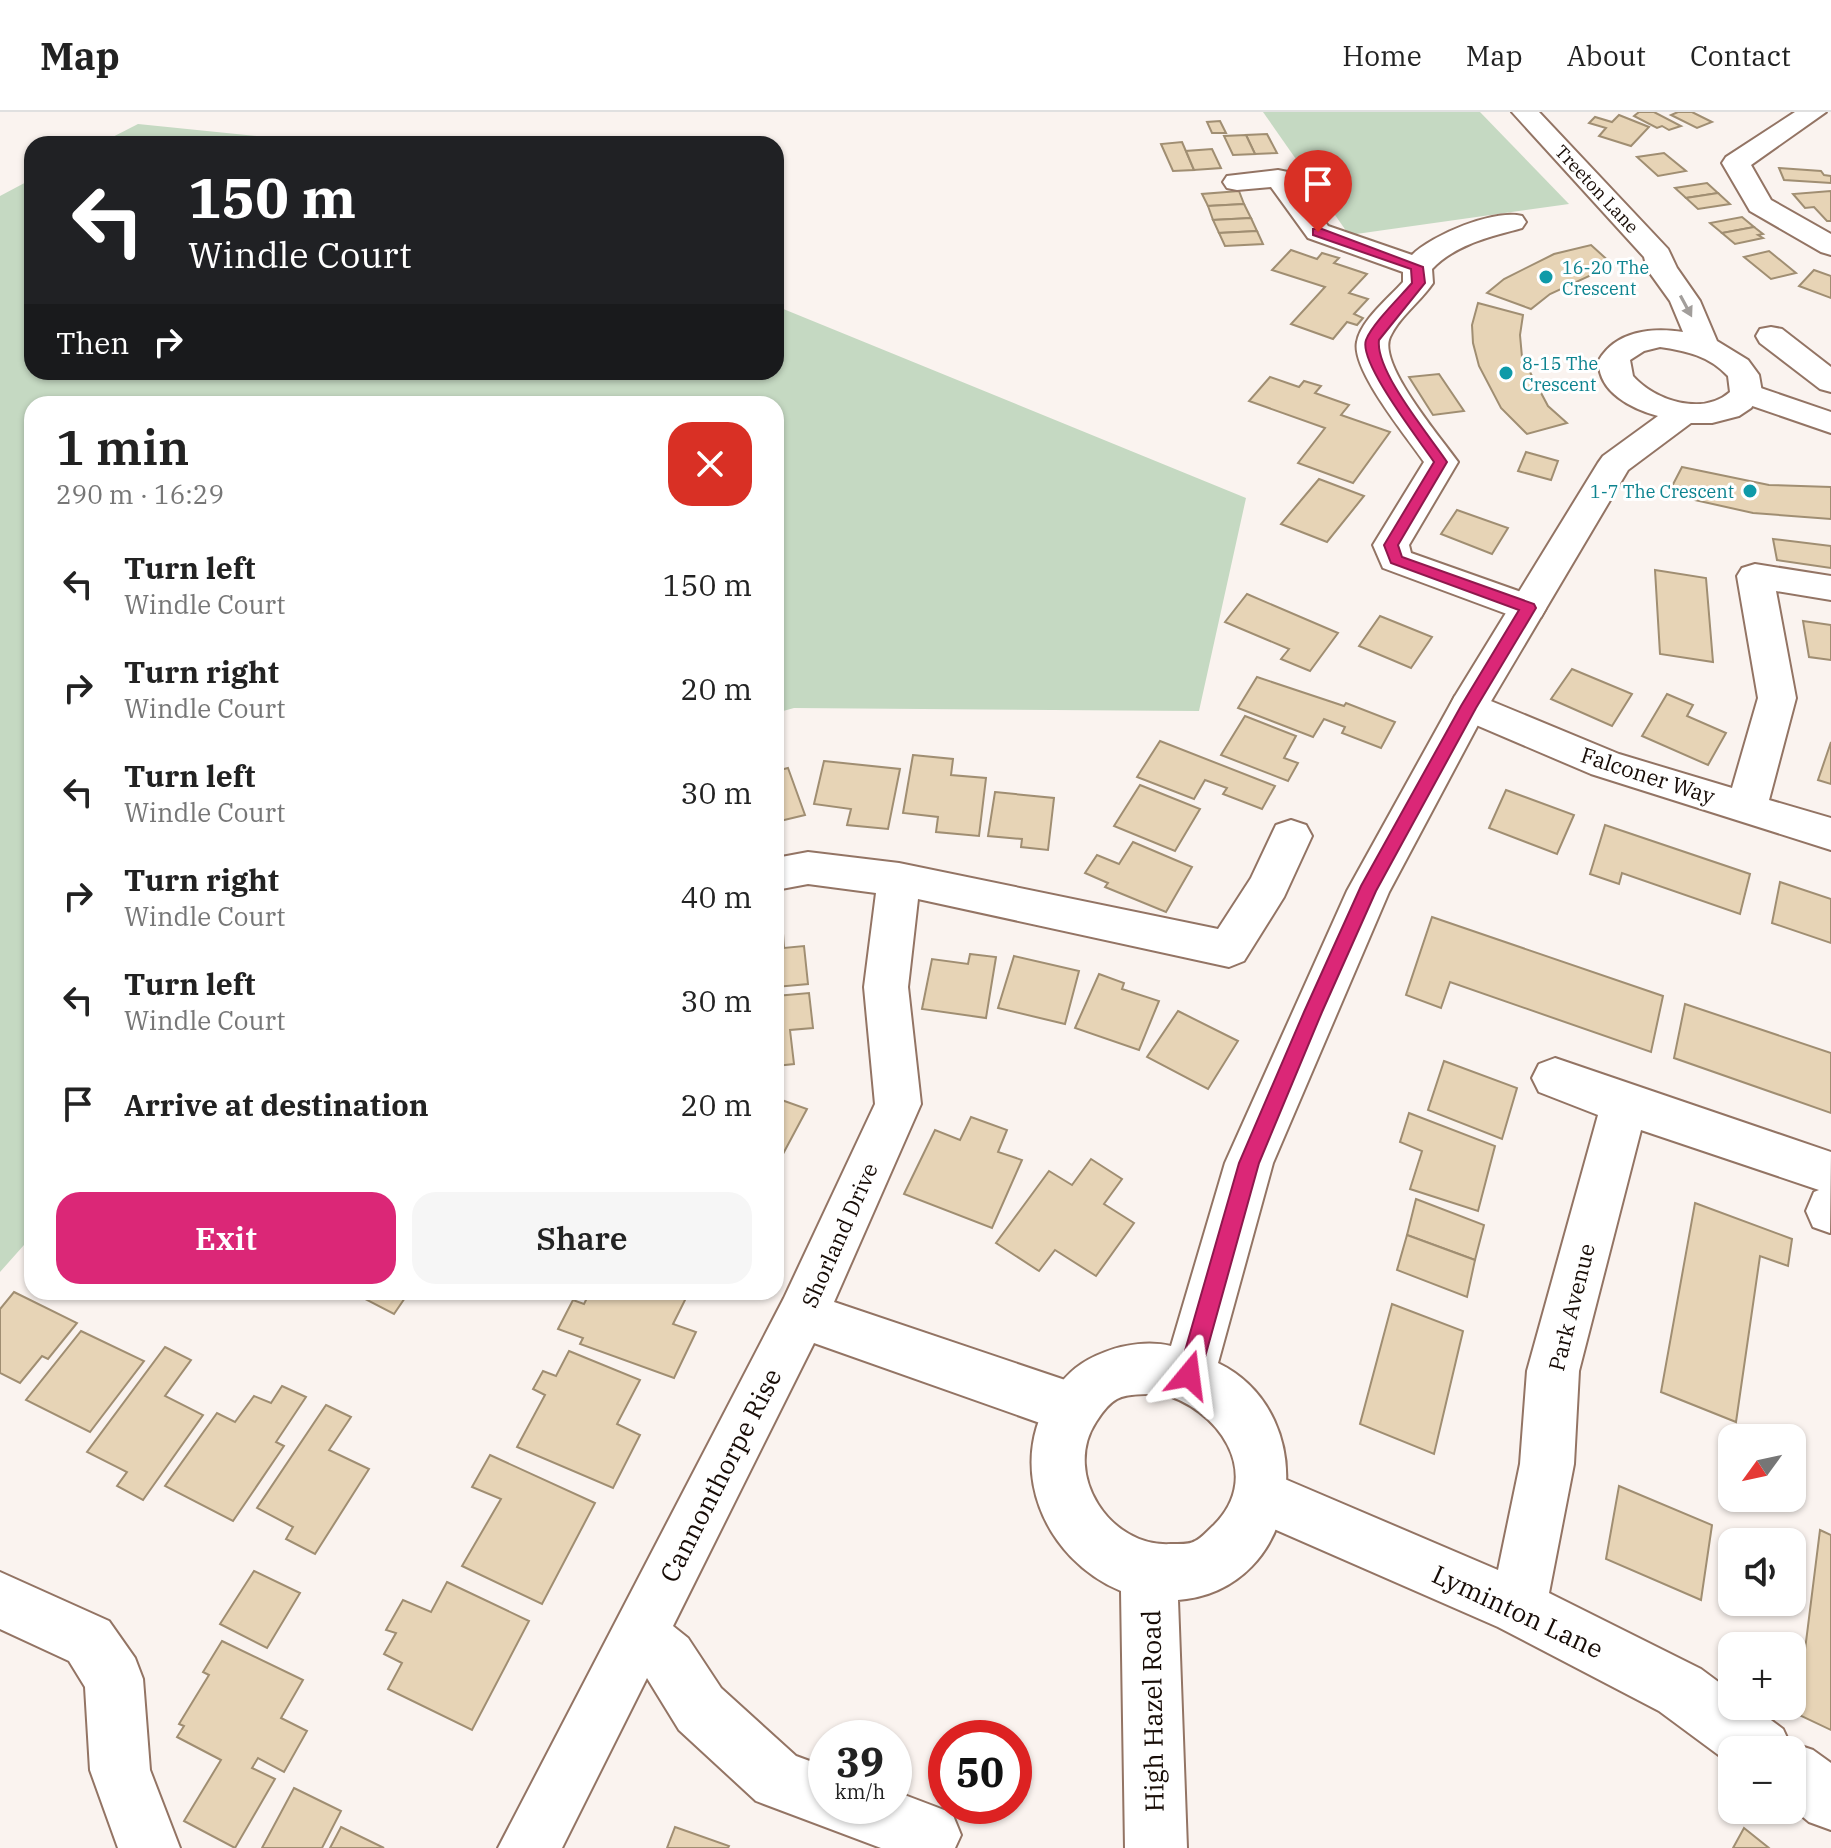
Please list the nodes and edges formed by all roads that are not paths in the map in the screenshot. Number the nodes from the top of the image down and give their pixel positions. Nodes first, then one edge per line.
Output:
1 (1525, 112) edge
2 (1813, 112) edge
3 (1237, 182) dead end
4 (1367, 221) dead end
5 (1512, 222) dead end
6 (1831, 246) edge
7 (1377, 253) junction
8 (1417, 267) junction
9 (1662, 269) junction
10 (1649, 320) junction
11 (1771, 336) dead end
12 (1704, 346) junction
13 (1620, 382) junction
14 (1831, 382) edge
15 (1746, 393) junction
16 (1684, 413) junction
17 (1831, 423) edge
18 (1615, 463) junction
19 (1831, 588) edge
20 (1528, 608) junction
21 (1469, 706) junction
22 (1747, 808) junction
23 (1831, 834) edge
24 (1291, 836) dead end
25 (784, 872) edge
26 (899, 879) junction
27 (1555, 1078) dead end
28 (1624, 1104) junction
29 (1831, 1173) edge
30 (802, 1315) junction
31 (1189, 1375) junction
32 (1071, 1408) junction
33 (1261, 1496) junction
34 (1149, 1573) junction
35 (0, 1600) edge
36 (1518, 1607) junction
37 (639, 1636) junction
38 (1743, 1736) edge
39 (1806, 1781) edge
40 (808, 1791) edge
41 (1831, 1800) edge
42 (900, 1824) edge
43 (930, 1835) dead end
44 (149, 1848) edge
45 (529, 1848) edge
46 (1156, 1848) edge

1 - 9 street, Treeton Lane
2 - 6 street
3 - 7 street
4 - 7 street
5 - 8 street
7 - 8 street
8 - 20 street
9 - 10 street
9 -> 12 street, Treeton Lane
10 - 12 street
10 - 13 street
11 - 14 street
12 - 15 street
13 - 16 street
13 - 18 street
15 - 16 street
15 - 17 street
16 - 18 street
18 - 20 street
19 - 22 street
20 - 21 street
21 - 22 street, Falconer Way
21 - 31 street
22 - 23 street, Falconer Way
24 - 26 street
25 - 26 street
26 - 30 street, Shorland Drive
27 - 28 street
28 - 29 street
28 - 36 street, Park Avenue
30 - 32 street, Shorland Drive
30 - 37 street, Cannonthorpe Rise
31 - 32 street
31 - 33 street
32 - 34 street
33 - 34 street
33 - 36 street, Lyminton Lane
34 - 46 street, High Hazel Road
35 - 44 street
36 - 38 street, Lyminton Lane
37 - 40 street
37 - 45 street, Cannonthorpe Rise
39 - 41 street
42 - 43 street

